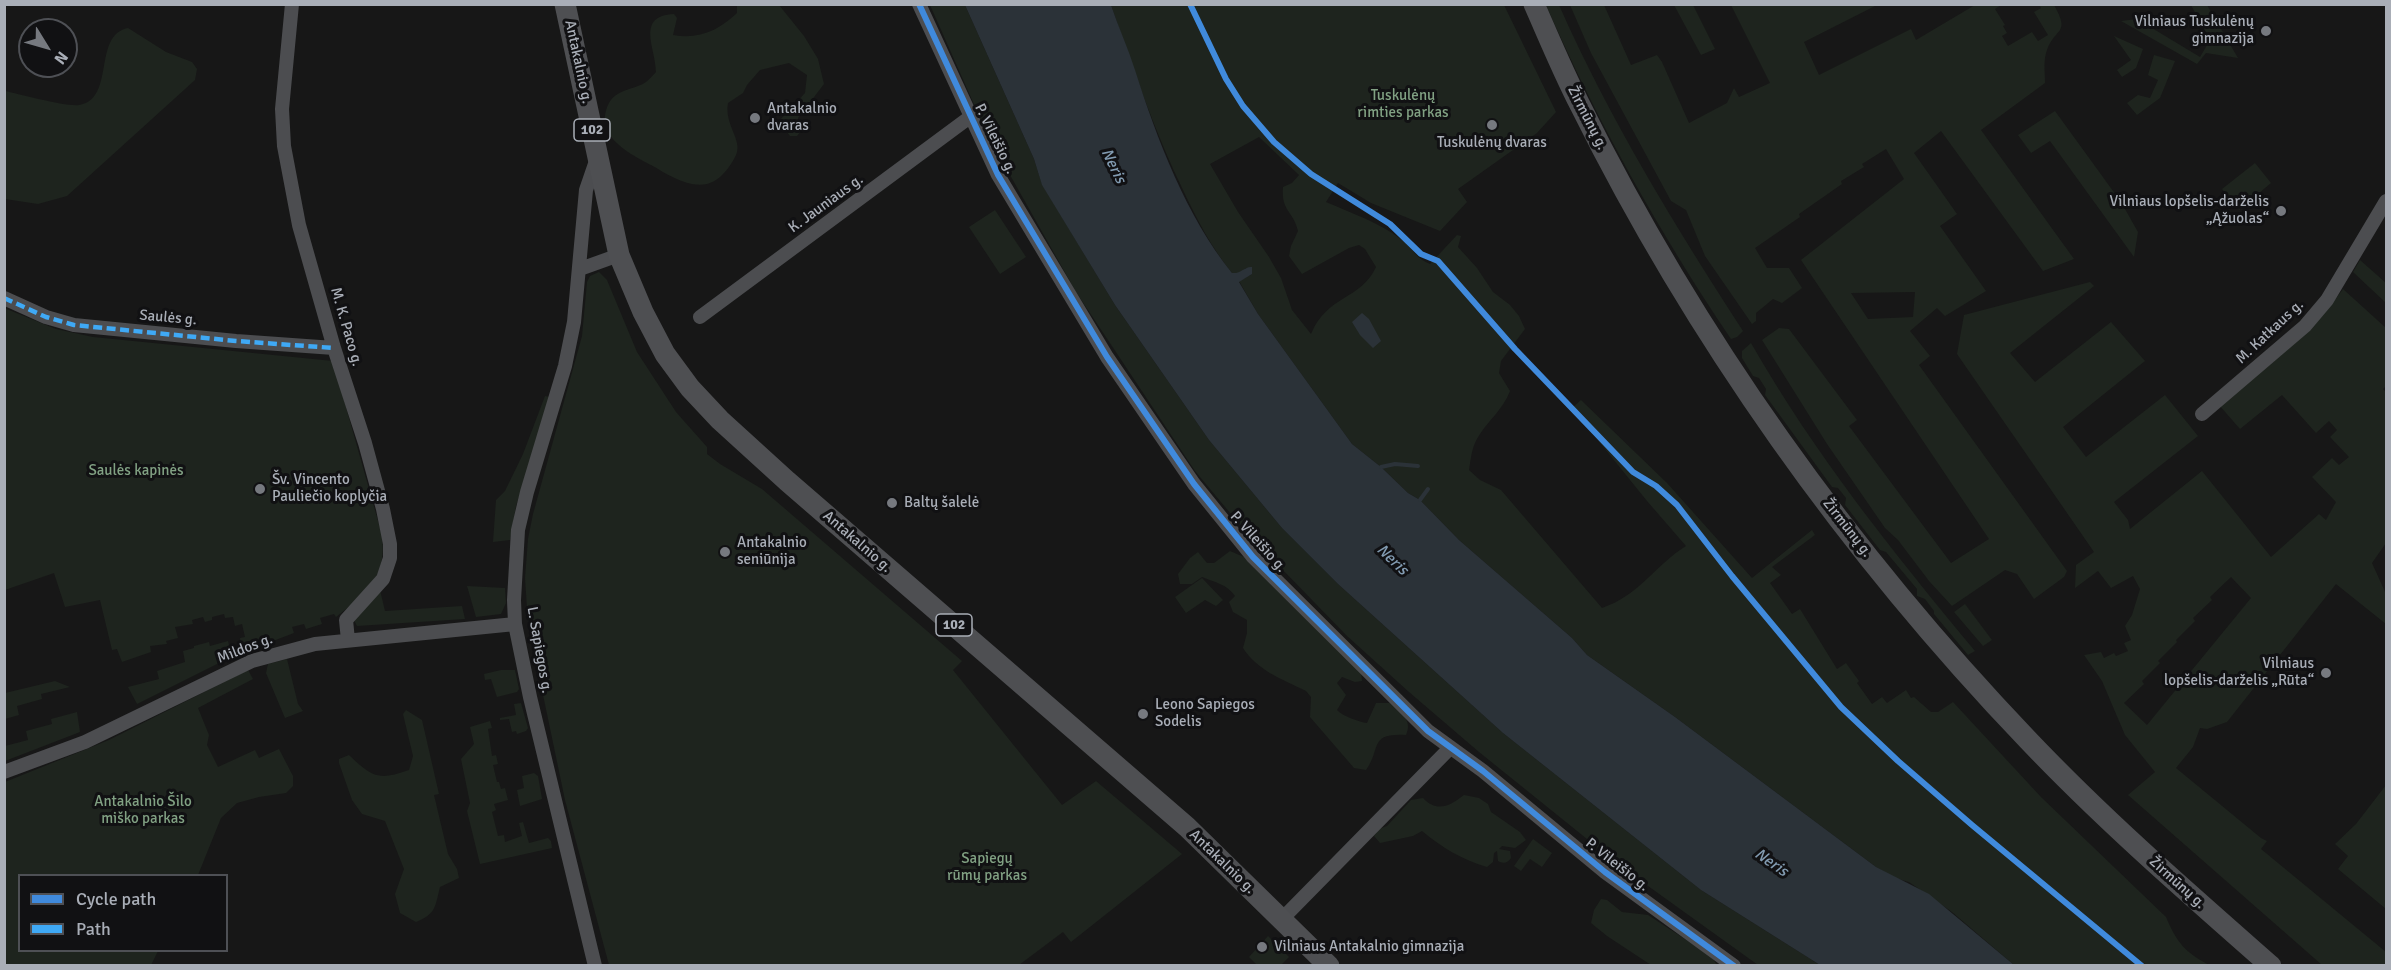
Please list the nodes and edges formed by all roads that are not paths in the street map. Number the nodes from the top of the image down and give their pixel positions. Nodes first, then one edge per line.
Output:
1 (292, 4) edge
2 (565, 4) edge
3 (919, 4) edge
4 (1534, 4) edge
5 (970, 117) junction
6 (598, 156) junction
7 (2386, 201) edge
8 (619, 255) junction
9 (580, 269) junction
10 (4, 298) edge
11 (700, 317) dead end
12 (334, 348) junction
13 (2202, 414) dead end
14 (515, 624) junction
15 (348, 640) junction
16 (1450, 748) junction
17 (4, 772) edge
18 (1282, 919) junction
19 (595, 966) edge
20 (1329, 966) edge
21 (1734, 966) edge
22 (2271, 966) edge

1 - 12 street, M. K. Paco g.
2 - 6 main road, Antakalnio g. / 102
3 - 5 street, P. Vileišio g.
4 - 22 main road, Žirmūnų g.
5 - 11 street, K. Jauniaus g.
5 - 16 street, P. Vileišio g.
6 - 8 main road, Antakalnio g. / 102
6 - 9 street, L. Sapiegos g.
7 - 13 street, M. Katkaus g.
8 - 9 street
8 - 18 main road, Antakalnio g. / 102
9 - 14 street, L. Sapiegos g.
10 - 12 street, Saulės g.
12 - 15 street, M. K. Paco g.
14 - 15 street, Mildos g.
14 - 19 street, L. Sapiegos g.
15 - 17 street, Mildos g.
16 - 18 street
16 - 21 street, P. Vileišio g.
18 - 20 main road, Antakalnio g. / 102

